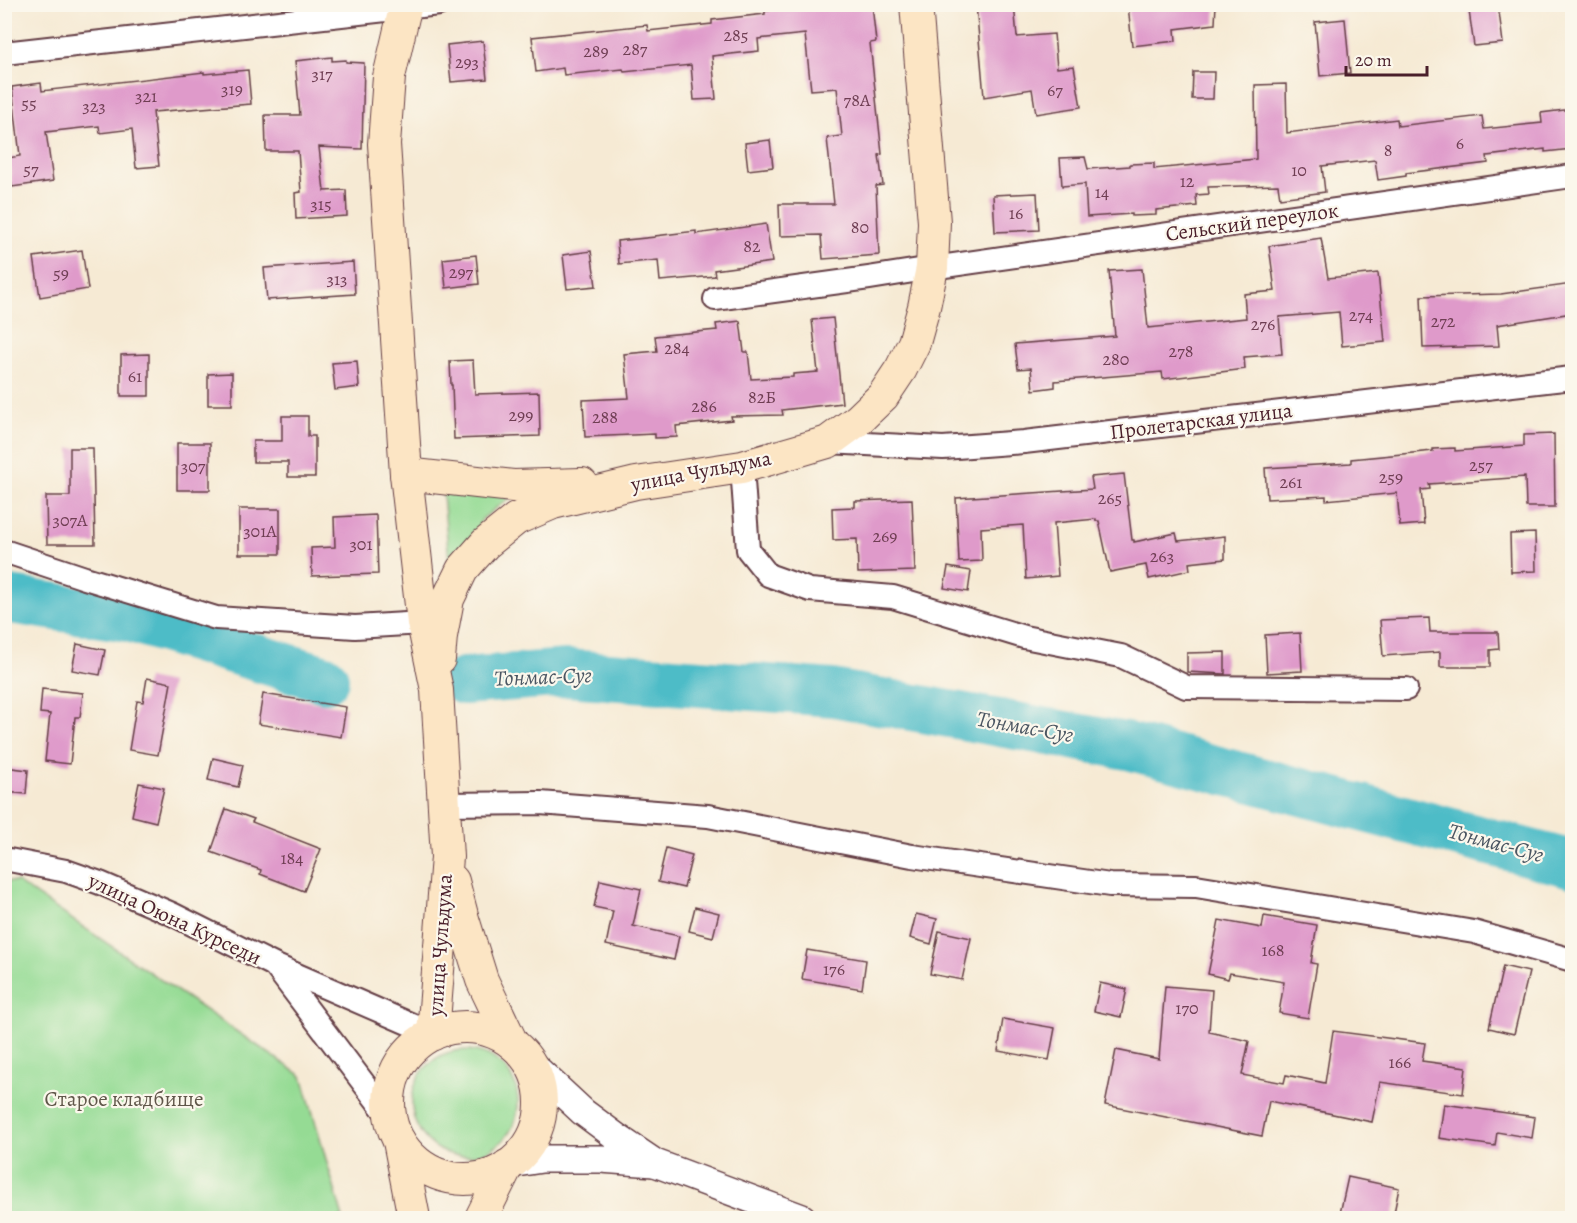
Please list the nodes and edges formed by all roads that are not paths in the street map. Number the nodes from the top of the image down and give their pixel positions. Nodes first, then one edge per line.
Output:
1 (439, 4) edge
2 (916, 4) edge
3 (405, 7) edge
4 (4, 53) edge
5 (1572, 176) edge
6 (932, 268) junction
7 (715, 299) dead end
8 (1572, 378) edge
9 (828, 442) junction
10 (742, 467) junction
11 (406, 474) junction
12 (636, 483) junction
13 (4, 551) edge
14 (423, 622) junction
15 (1406, 688) dead end
16 (437, 690) junction
17 (444, 804) junction
18 (447, 857) junction
19 (4, 859) edge
20 (1572, 960) edge
21 (274, 965) junction
22 (434, 1034) junction
23 (519, 1051) junction
24 (395, 1130) junction
25 (655, 1163) junction
26 (509, 1165) junction
27 (414, 1218) edge
28 (481, 1218) edge
29 (802, 1218) edge

1 - 3 street
2 - 6 main road, улица Чульдума
3 - 4 street
3 - 11 main road, улица Чульдума
5 - 6 street, Сельский переулок
6 - 7 street, Сельский переулок
6 - 9 main road, улица Чульдума
8 - 9 street, Пролетарская улица
9 - 10 main road, улица Чульдума
10 - 12 main road, улица Чульдума
10 - 15 street
11 - 12 main road
11 - 14 main road, улица Чульдума
12 - 16 main road, улица Чульдума
13 - 14 street
14 - 16 main road, улица Чульдума
16 - 17 main road, улица Чульдума
17 - 18 main road, улица Чульдума
17 - 20 street
18 - 22 main road, улица Чульдума
18 - 23 main road, улица Чульдума
19 - 21 street, улица Оюна Курседи
21 - 22 street, улица Оюна Курседи
21 - 24 street, улица Оюна Курседи
22 - 23 main road
22 - 24 main road
23 - 25 street
23 - 26 main road
24 - 26 main road
24 - 27 main road
25 - 26 street
25 - 29 street
26 - 28 main road

